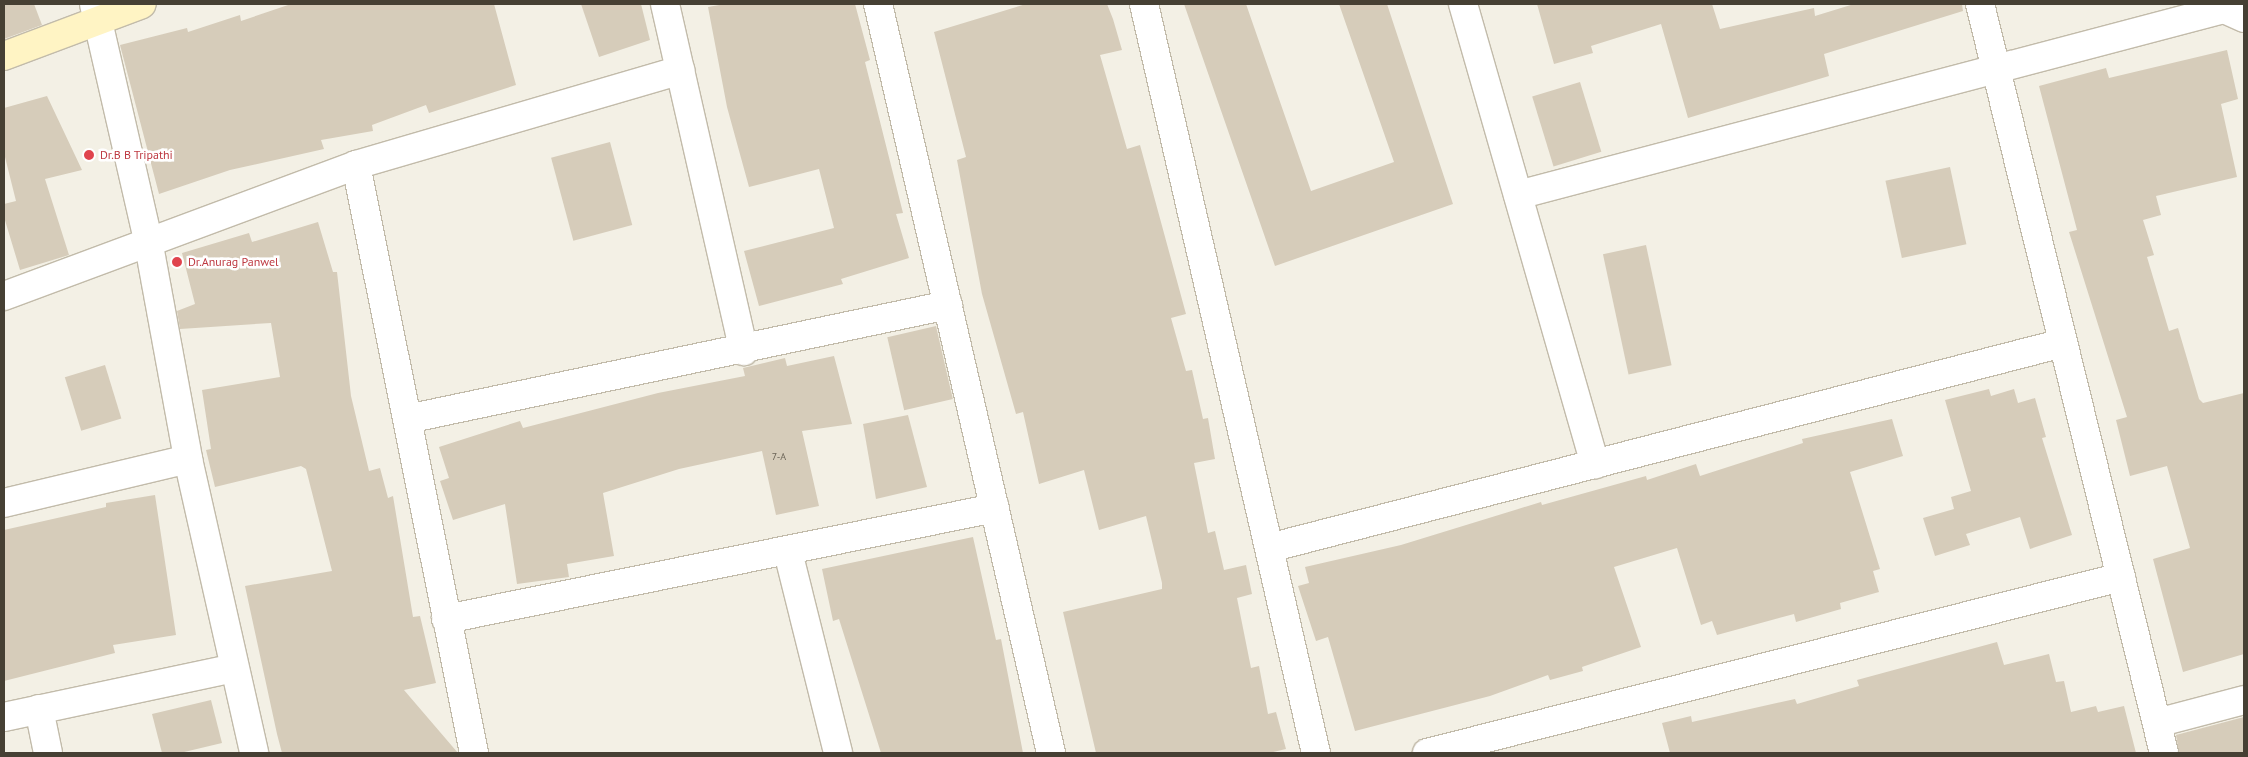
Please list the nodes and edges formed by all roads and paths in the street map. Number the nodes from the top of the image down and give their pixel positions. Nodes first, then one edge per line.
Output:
1 (142, 4) edge
2 (665, 4) edge
3 (1144, 4) edge
4 (1463, 4) edge
5 (1980, 4) edge
6 (883, 5) edge
7 (97, 11) edge
8 (2244, 18) edge
9 (4, 56) edge
10 (1996, 68) junction
11 (680, 70) junction
12 (356, 165) junction
13 (1518, 195) junction
14 (148, 240) junction
15 (4, 296) edge
16 (948, 305) junction
17 (2063, 343) junction
18 (744, 350) junction
19 (407, 419) junction
20 (188, 459) junction
21 (1595, 464) junction
22 (4, 503) edge
23 (995, 508) junction
24 (1269, 548) junction
25 (788, 552) junction
26 (2121, 577) junction
27 (446, 619) junction
28 (234, 668) junction
29 (2244, 700) edge
30 (39, 709) junction
31 (4, 717) edge
32 (2157, 722) junction
33 (48, 753) edge
34 (254, 753) edge
35 (474, 753) edge
36 (838, 753) edge
37 (1051, 753) edge
38 (1316, 753) edge
39 (1427, 753) edge
40 (2164, 753) edge

1 - 7 street
2 - 11 street
3 - 24 street
4 - 13 street
5 - 10 street
6 - 16 street
7 - 9 street
7 - 14 street
8 - 10 street
10 - 13 street
10 - 17 street
11 - 12 street
11 - 18 street
12 - 14 street
12 - 19 street
13 - 21 street
14 - 15 street
14 - 20 street
16 - 18 street
16 - 23 street
17 - 21 street
17 - 26 street
18 - 19 street
19 - 27 street
20 - 22 street
20 - 28 street
21 - 24 street
23 - 25 street
23 - 37 street
24 - 38 street
25 - 27 street
25 - 36 street
26 - 32 street
26 - 39 street
27 - 35 street
28 - 30 street
28 - 34 street
29 - 32 street
30 - 31 street
30 - 33 street
32 - 40 street

